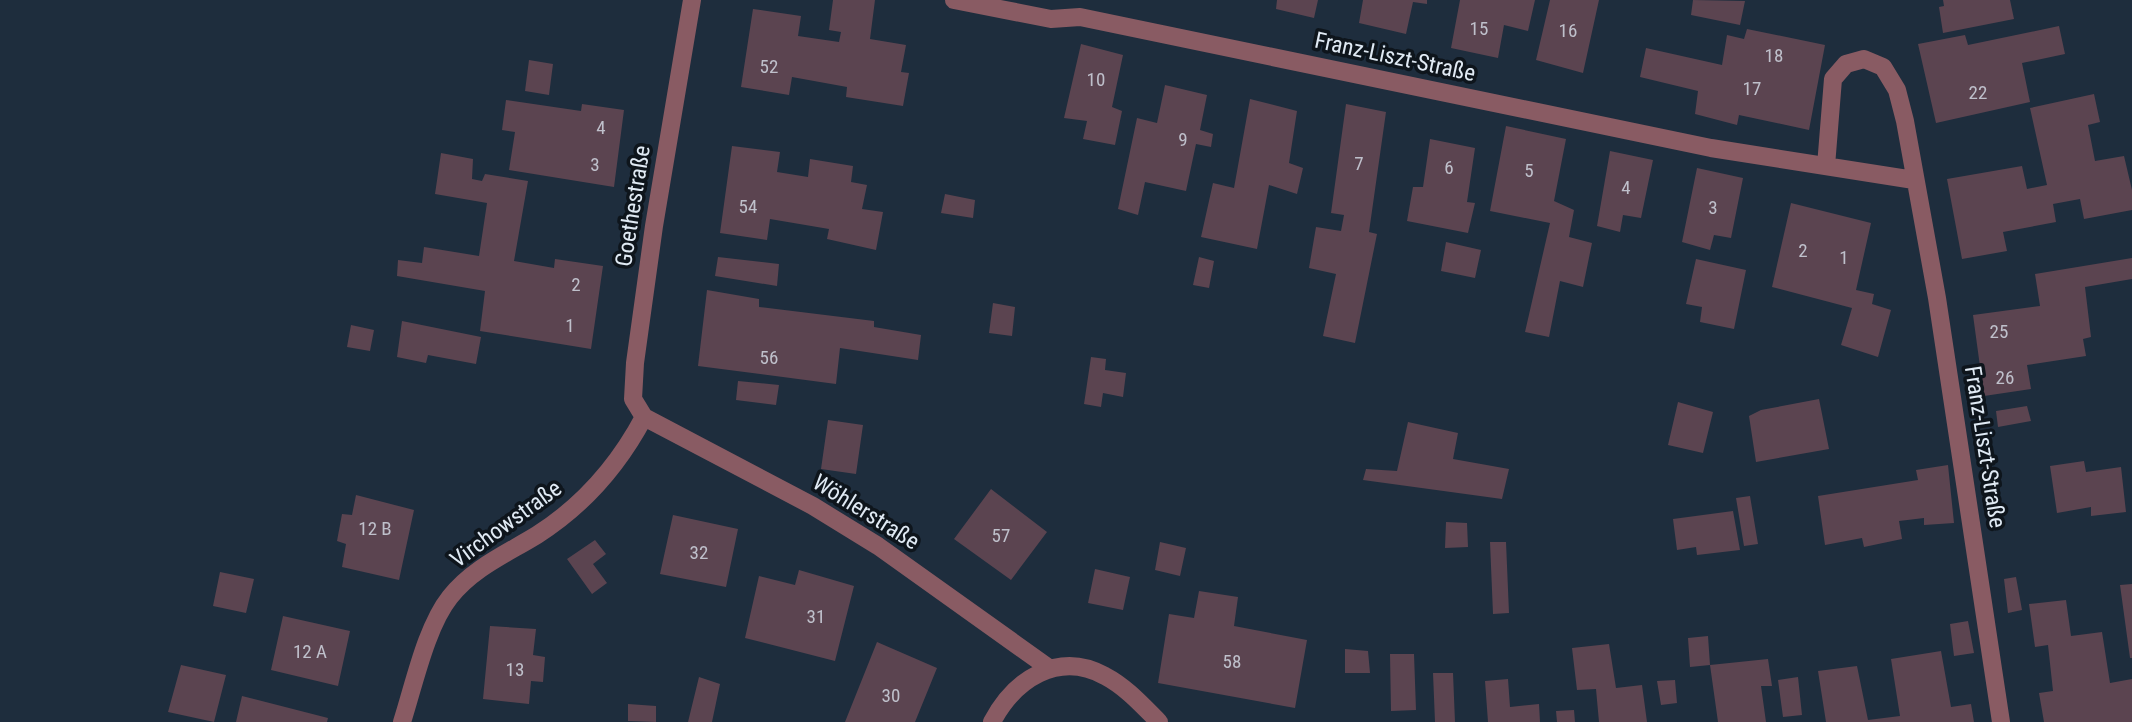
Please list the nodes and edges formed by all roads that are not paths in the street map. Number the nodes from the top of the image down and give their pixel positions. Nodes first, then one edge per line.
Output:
1 (692, 0) edge
2 (954, 0) edge
3 (1826, 166) junction
4 (1914, 180) junction
5 (644, 418) junction
6 (1049, 668) junction
7 (402, 722) edge
8 (992, 722) edge
9 (1159, 722) edge
10 (2001, 722) edge

1 - 5 street, Goethestraße
2 - 3 street, Franz-Liszt-Straße
3 - 4 street, Franz-Liszt-Straße
3 - 4 street, Franz-Liszt-Straße
4 - 10 street, Franz-Liszt-Straße
5 - 6 street, Wöhlerstraße
5 - 7 street, Virchowstraße
6 - 8 street
6 - 9 street

